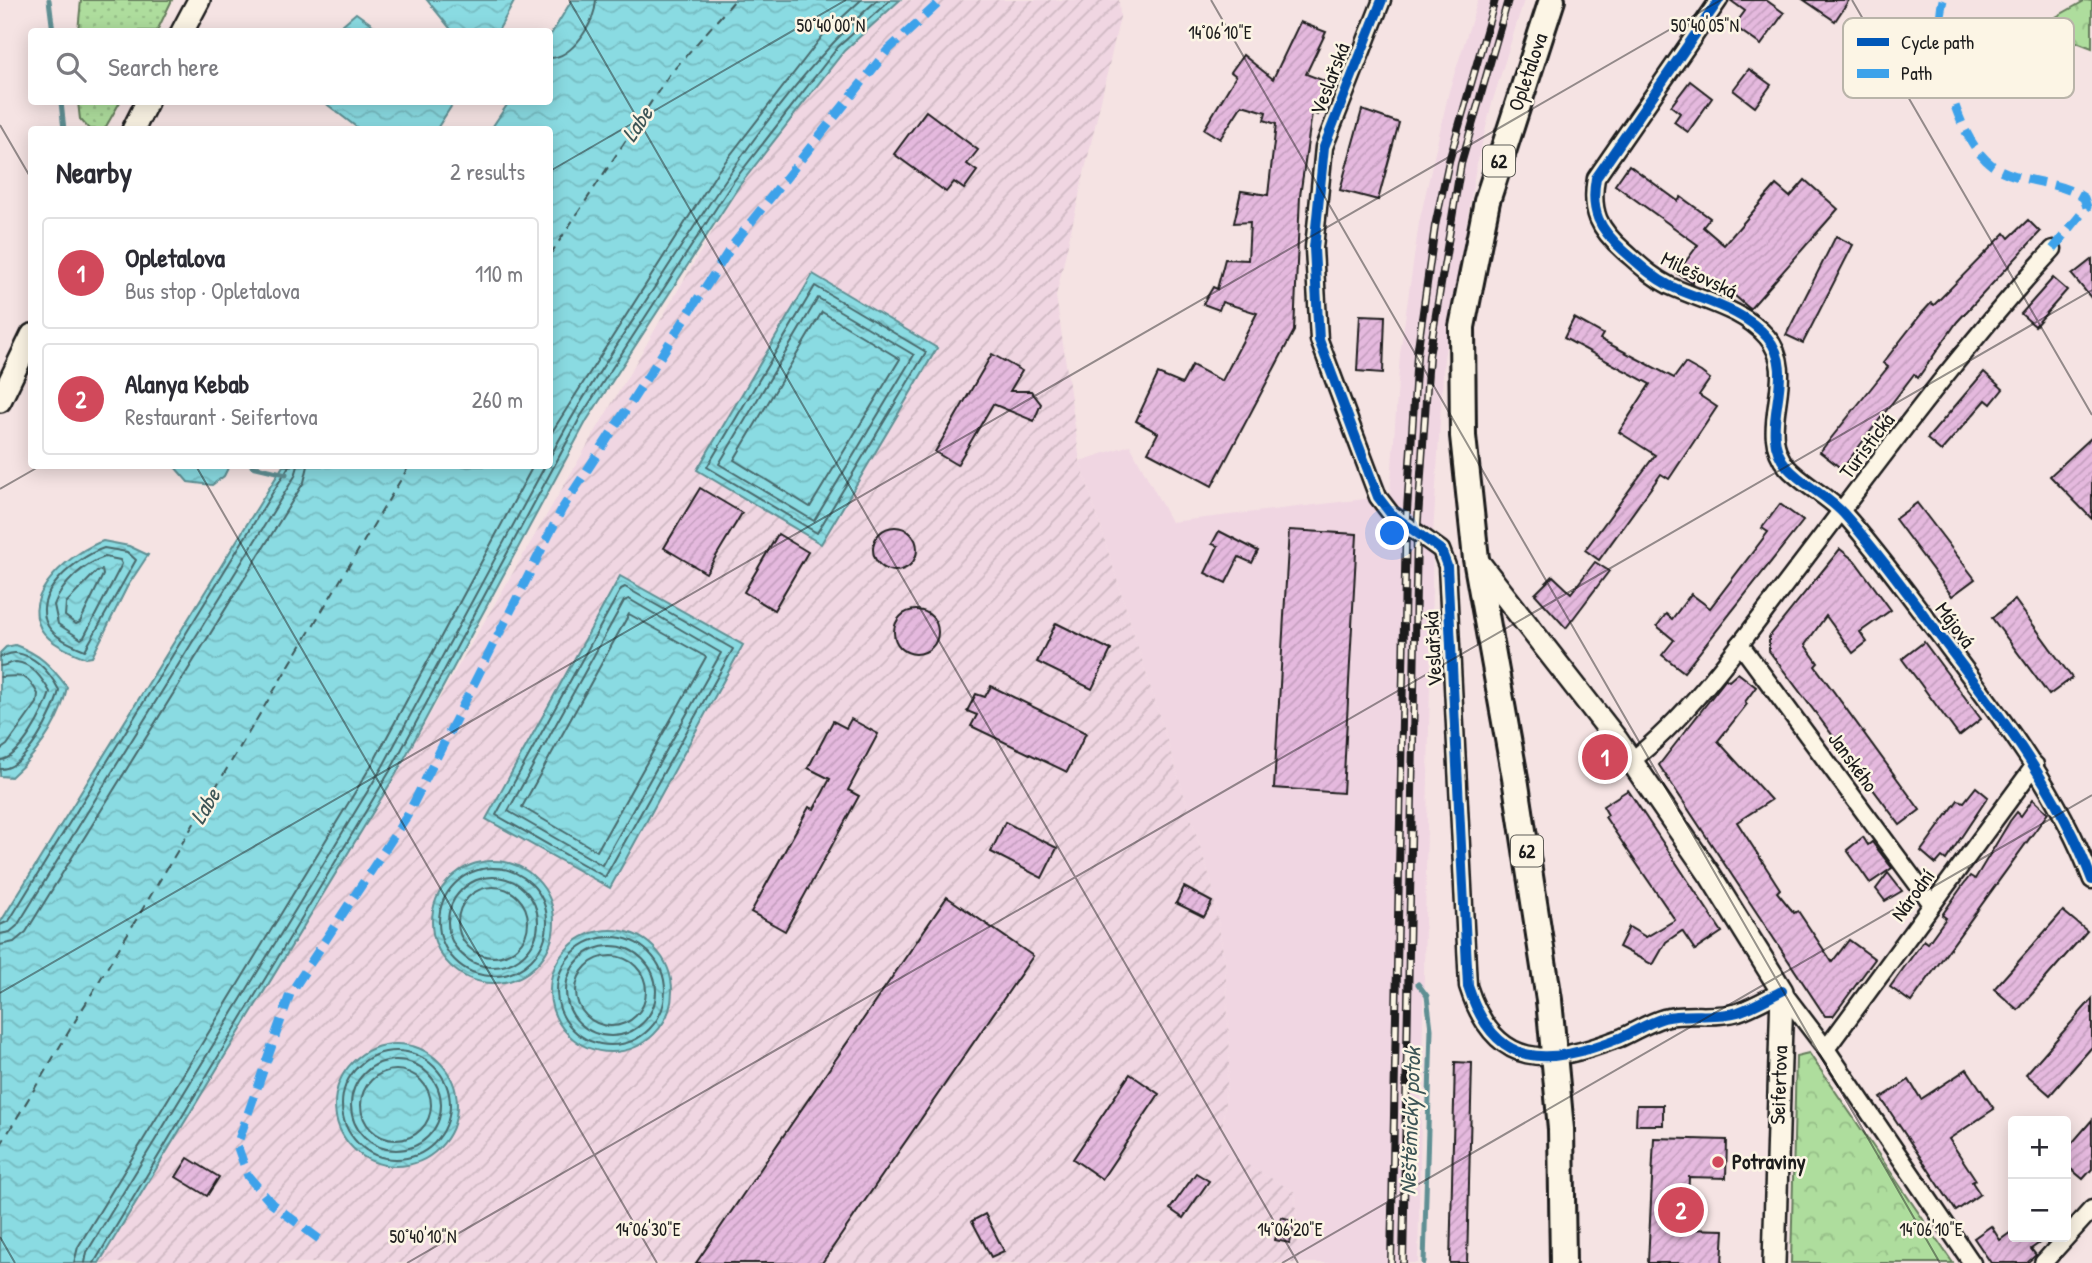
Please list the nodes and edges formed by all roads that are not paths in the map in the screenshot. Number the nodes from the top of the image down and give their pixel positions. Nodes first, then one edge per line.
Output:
1 (199, 0) edge
2 (1382, 0) edge
3 (1552, 0) edge
4 (1719, 0) edge
5 (185, 28) edge
6 (145, 105) edge
7 (134, 126) edge
8 (2053, 249) dead end
9 (28, 343) edge
10 (0, 401) edge
11 (1842, 512) junction
12 (1476, 559) junction
13 (1740, 644) junction
14 (1631, 761) junction
15 (2035, 765) junction
16 (2092, 880) edge
17 (1932, 904) junction
18 (1782, 991) junction
19 (1826, 1049) junction
20 (2092, 1209) edge
21 (1563, 1263) edge
22 (1774, 1263) edge
23 (1972, 1263) edge
24 (2043, 1263) edge

1 - 5 street
2 - 18 street, Veslařská
3 - 12 main road, Opletalova / 62
4 - 11 street, Milešovská
6 - 7 street
8 - 11 street, Turistická
9 - 10 street
11 - 13 street, Turistická
11 - 15 street, Májová
12 - 14 street
12 - 21 main road, Opletalova / 62, bridge
13 - 14 street, Turistická
13 - 17 street, Janského
14 - 18 street
15 - 16 street, Májová
15 - 17 street, Národní
17 - 19 street, Národní
18 - 19 street
18 - 22 street, Seifertova
19 - 23 street
20 - 24 street

